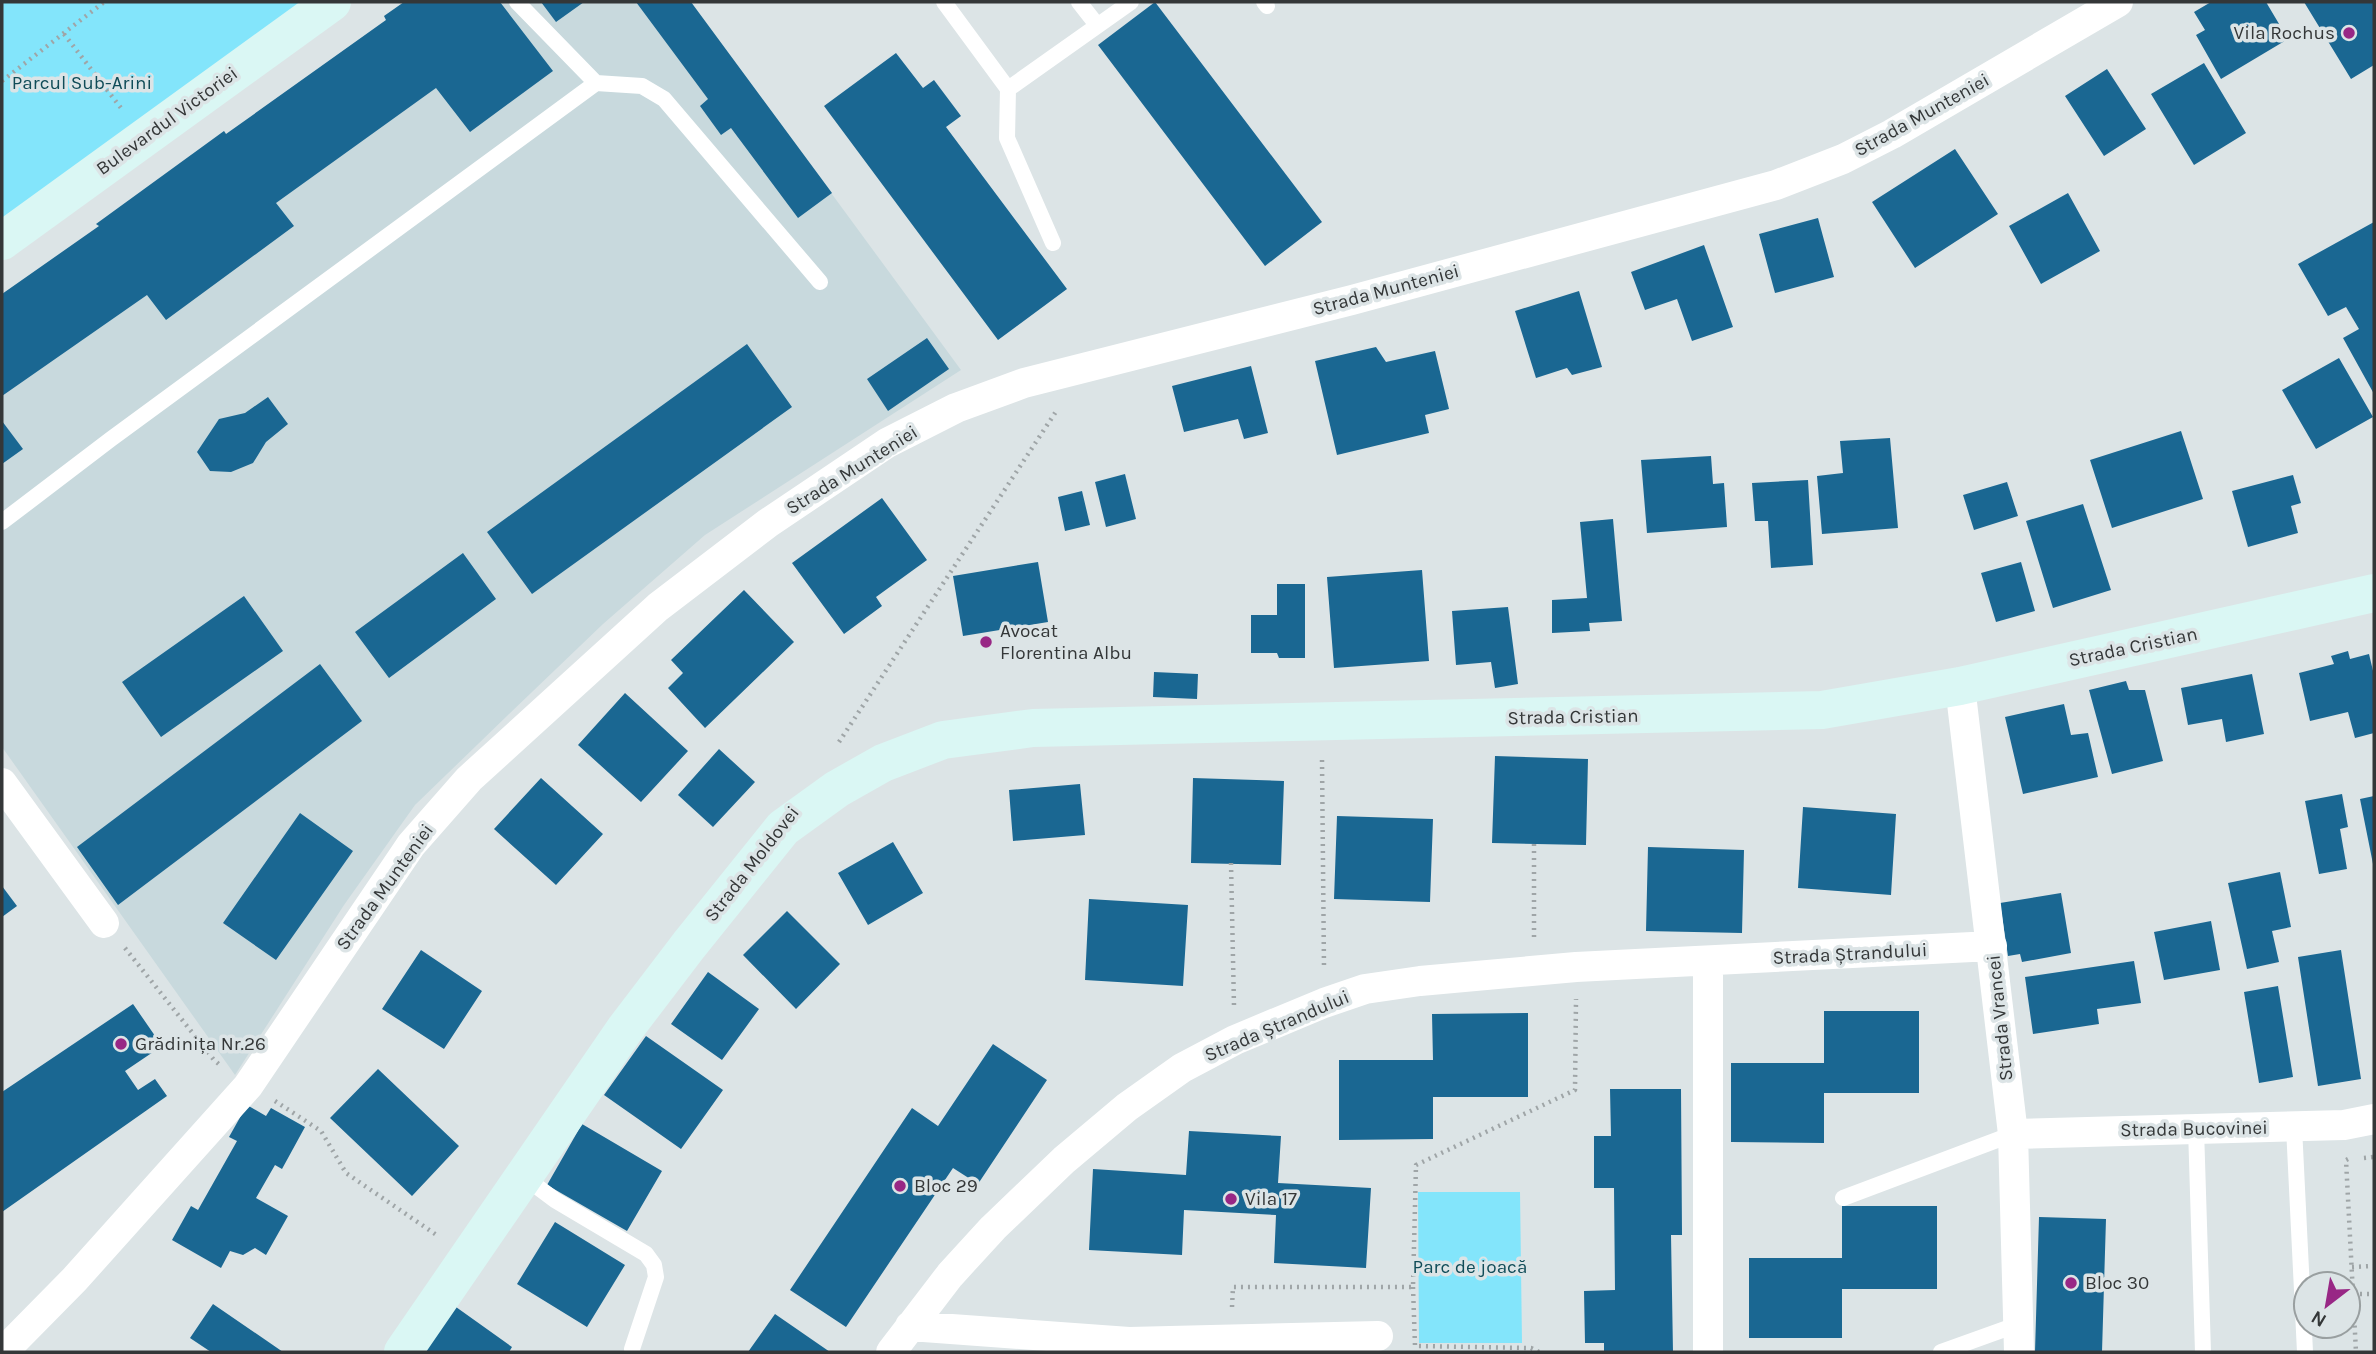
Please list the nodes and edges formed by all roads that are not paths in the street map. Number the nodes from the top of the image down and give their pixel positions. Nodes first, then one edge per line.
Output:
1 (332, 2) edge
2 (517, 2) edge
3 (944, 2) edge
4 (1079, 2) edge
5 (1130, 2) edge
6 (2118, 2) edge
7 (1097, 26) junction
8 (596, 83) junction
9 (1008, 89) junction
10 (2, 241) edge
11 (1053, 243) dead end
12 (820, 282) dead end
13 (2, 522) edge
14 (2374, 593) edge
15 (1960, 686) junction
16 (2, 783) edge
17 (783, 828) joint
18 (104, 923) road end
19 (1992, 946) junction
20 (1708, 962) junction
21 (2374, 1119) edge
22 (2294, 1127) junction
23 (2196, 1129) junction
24 (2013, 1134) junction
25 (523, 1176) junction
26 (1843, 1198) dead end
27 (910, 1326) junction
28 (1378, 1336) dead end
29 (2019, 1338) edge
30 (632, 1349) dead end
31 (3, 1352) edge
32 (403, 1352) edge
33 (891, 1352) edge
34 (1708, 1352) edge
35 (1941, 1352) edge
36 (2203, 1352) edge
37 (2305, 1352) edge

1 - 10 street, Bulevardul Victoriei
2 - 8 lane
3 - 9 lane
4 - 7 lane
5 - 7 lane
6 - 31 street, Strada Munteniei
7 - 9 lane
8 - 12 lane
8 - 13 lane
9 - 11 lane
14 - 15 street, Strada Cristian
15 - 17 street, Strada Cristian
15 - 19 street, Strada Vrancei
16 - 18 street
17 - 25 street, Strada Moldovei
19 - 20 street, Strada Ștrandului
19 - 24 street, Strada Vrancei
20 - 27 street, Strada Ștrandului
20 - 34 street
21 - 22 street, Strada Bucovinei
22 - 23 street, Strada Bucovinei
22 - 37 lane
23 - 24 street, Strada Bucovinei
23 - 36 lane
24 - 26 lane
24 - 29 street, Strada Vrancei
25 - 30 lane
25 - 32 street, Strada Moldovei
27 - 28 street
27 - 33 street, Strada Ștrandului
29 - 35 lane

